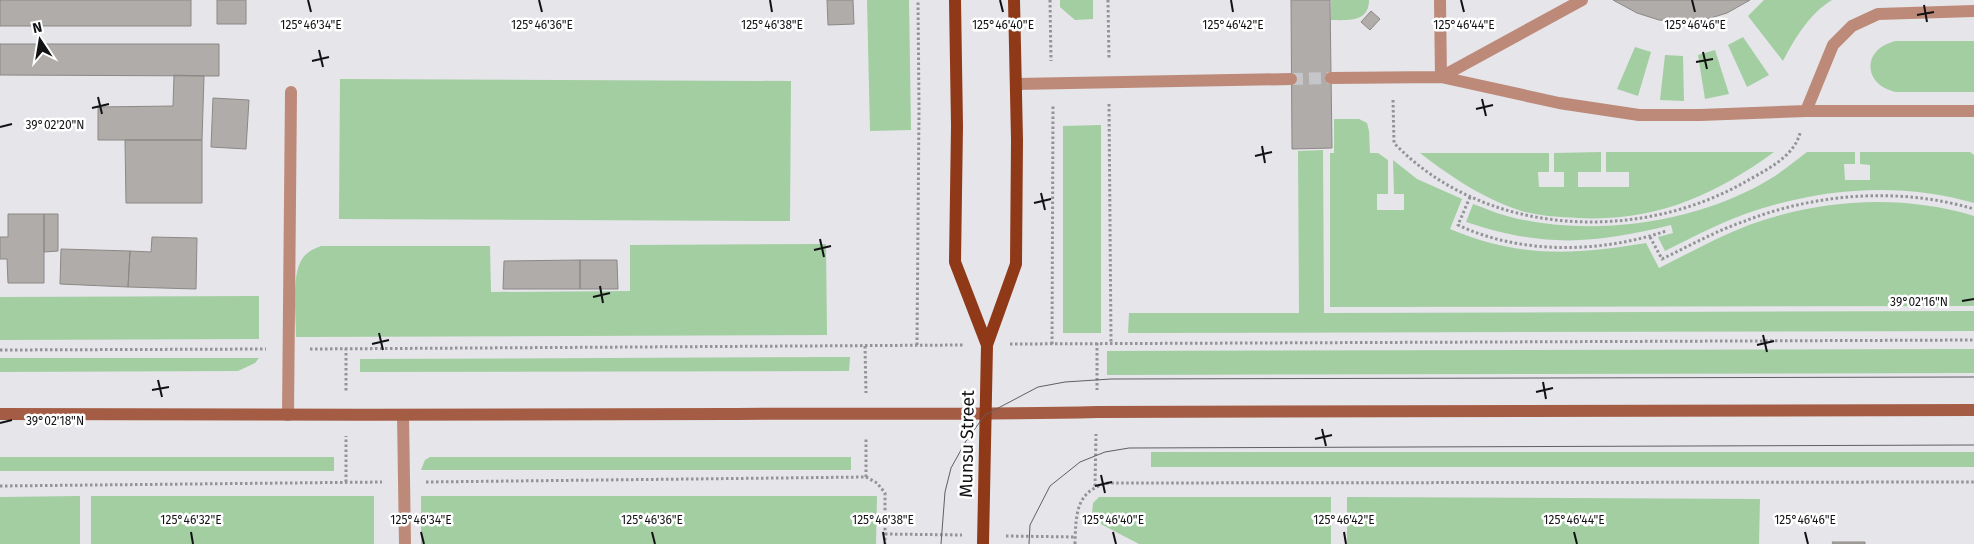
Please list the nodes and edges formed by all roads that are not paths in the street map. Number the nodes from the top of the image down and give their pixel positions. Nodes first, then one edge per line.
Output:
1 (955, 0) edge
2 (1014, 0) edge
3 (1440, 0) edge
4 (1582, 0) edge
5 (1974, 11) edge
6 (1441, 77) junction
7 (1331, 78) tunnel mouth
8 (1291, 79) tunnel mouth
9 (1016, 84) junction
10 (291, 92) dead end
11 (1806, 111) junction
12 (1974, 111) edge
13 (987, 345) junction
14 (1974, 410) edge
15 (0, 414) edge
16 (288, 415) junction
17 (404, 415) junction
18 (985, 415) junction
19 (405, 544) edge
20 (983, 544) edge

1 - 13 main road
2 - 9 main road
3 - 6 street
4 - 6 street
5 - 11 street
6 - 7 street
6 - 11 street
8 - 9 street
9 - 13 main road
10 - 16 street
11 - 12 street
13 - 18 main road, Munsu Street
14 - 18 street
15 - 16 street
16 - 17 street
17 - 18 street
17 - 19 street
18 - 20 main road, Munsu Street

